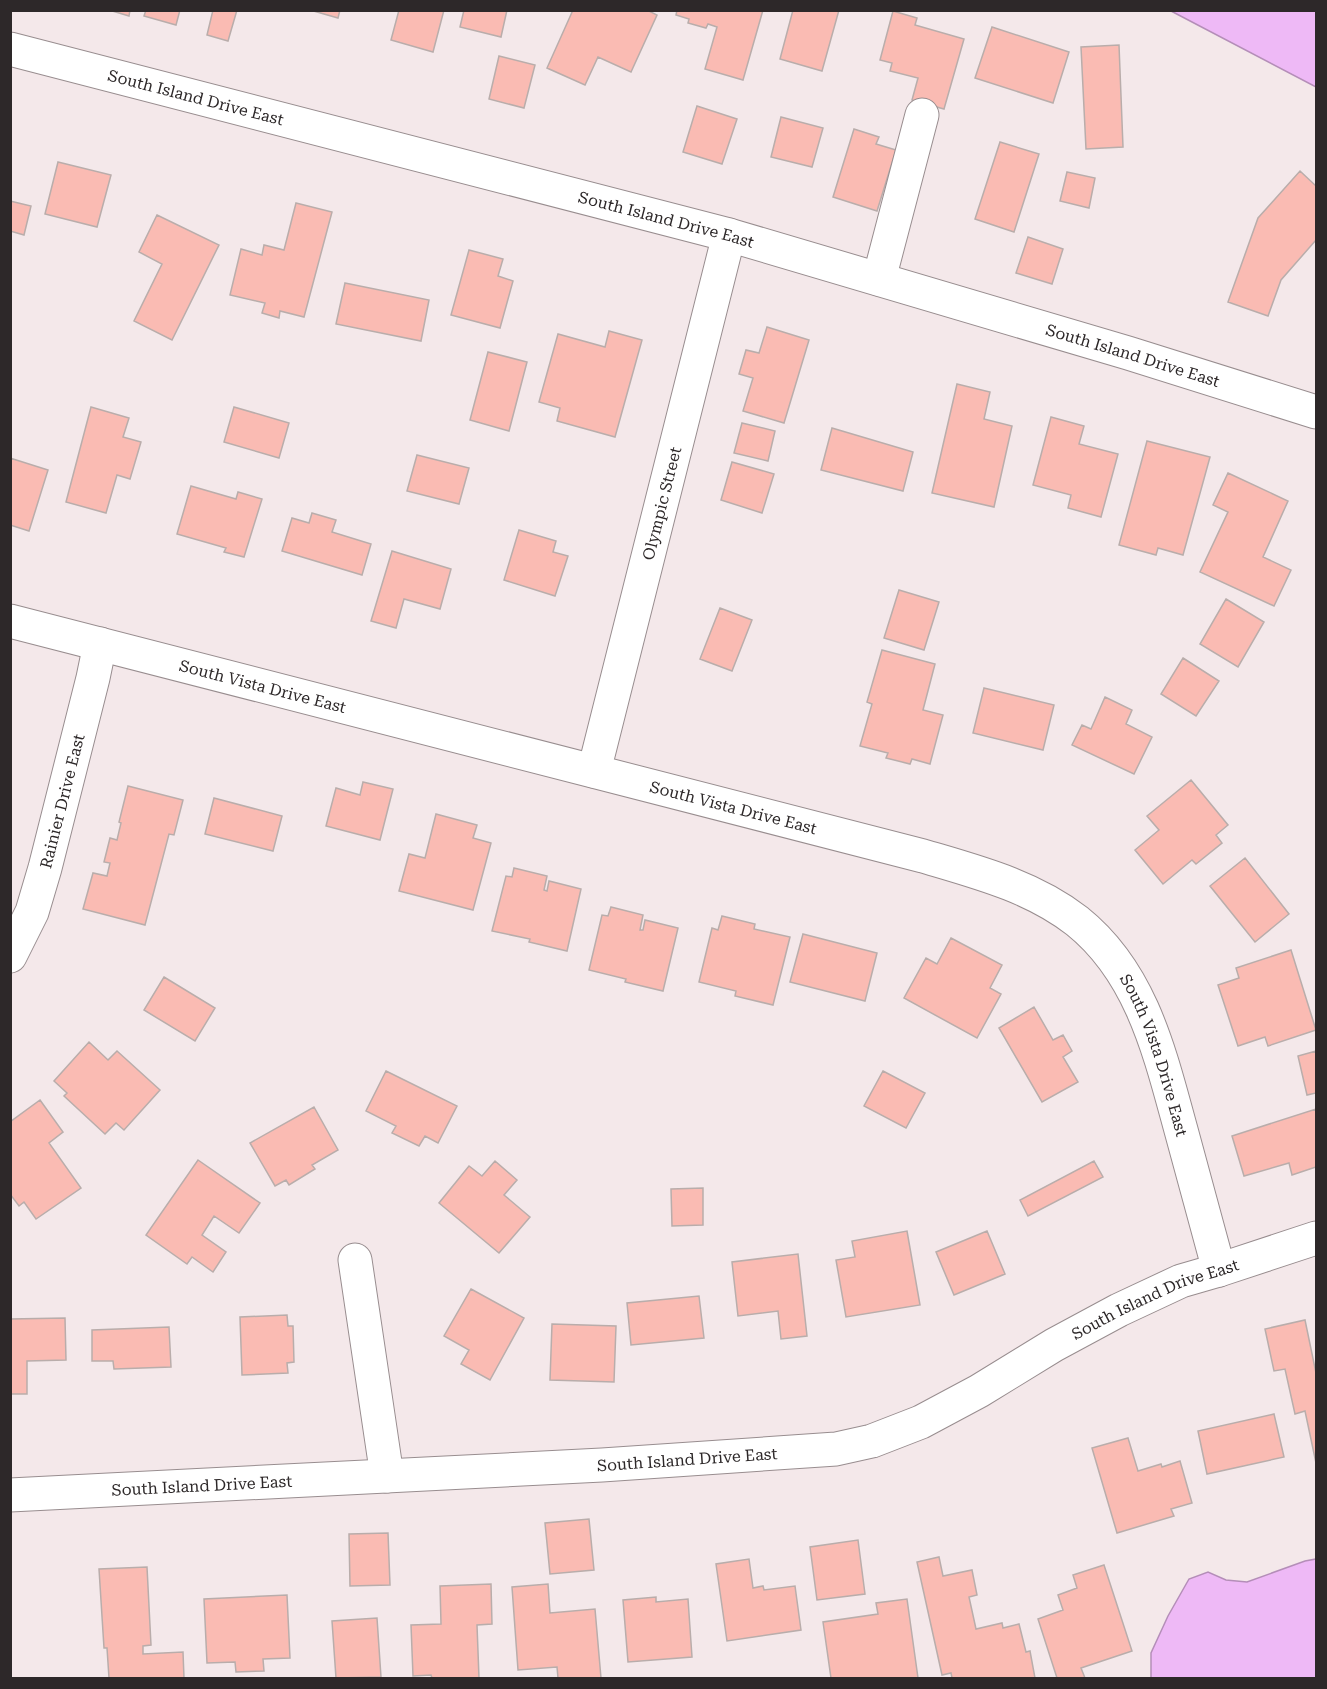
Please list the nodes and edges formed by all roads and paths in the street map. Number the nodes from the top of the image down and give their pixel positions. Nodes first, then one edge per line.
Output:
1 (10, 49) edge
2 (922, 115) dead end
3 (729, 235) junction
4 (879, 279) junction
5 (1317, 412) edge
6 (10, 621) edge
7 (100, 644) junction
8 (594, 771) junction
9 (10, 956) edge
10 (1317, 1238) edge
11 (355, 1260) dead end
12 (1219, 1270) junction
13 (387, 1476) junction
14 (10, 1495) edge

1 - 3 street, South Island Drive East
2 - 4 street
3 - 4 street, South Island Drive East
3 - 8 street, Olympic Street
4 - 5 street, South Island Drive East
6 - 7 street, South Vista Drive East
7 - 8 street, South Vista Drive East
7 - 9 street, Rainier Drive East
8 - 12 street, South Vista Drive East
10 - 12 street, South Island Drive East
11 - 13 street
12 - 13 street, South Island Drive East
13 - 14 street, South Island Drive East

